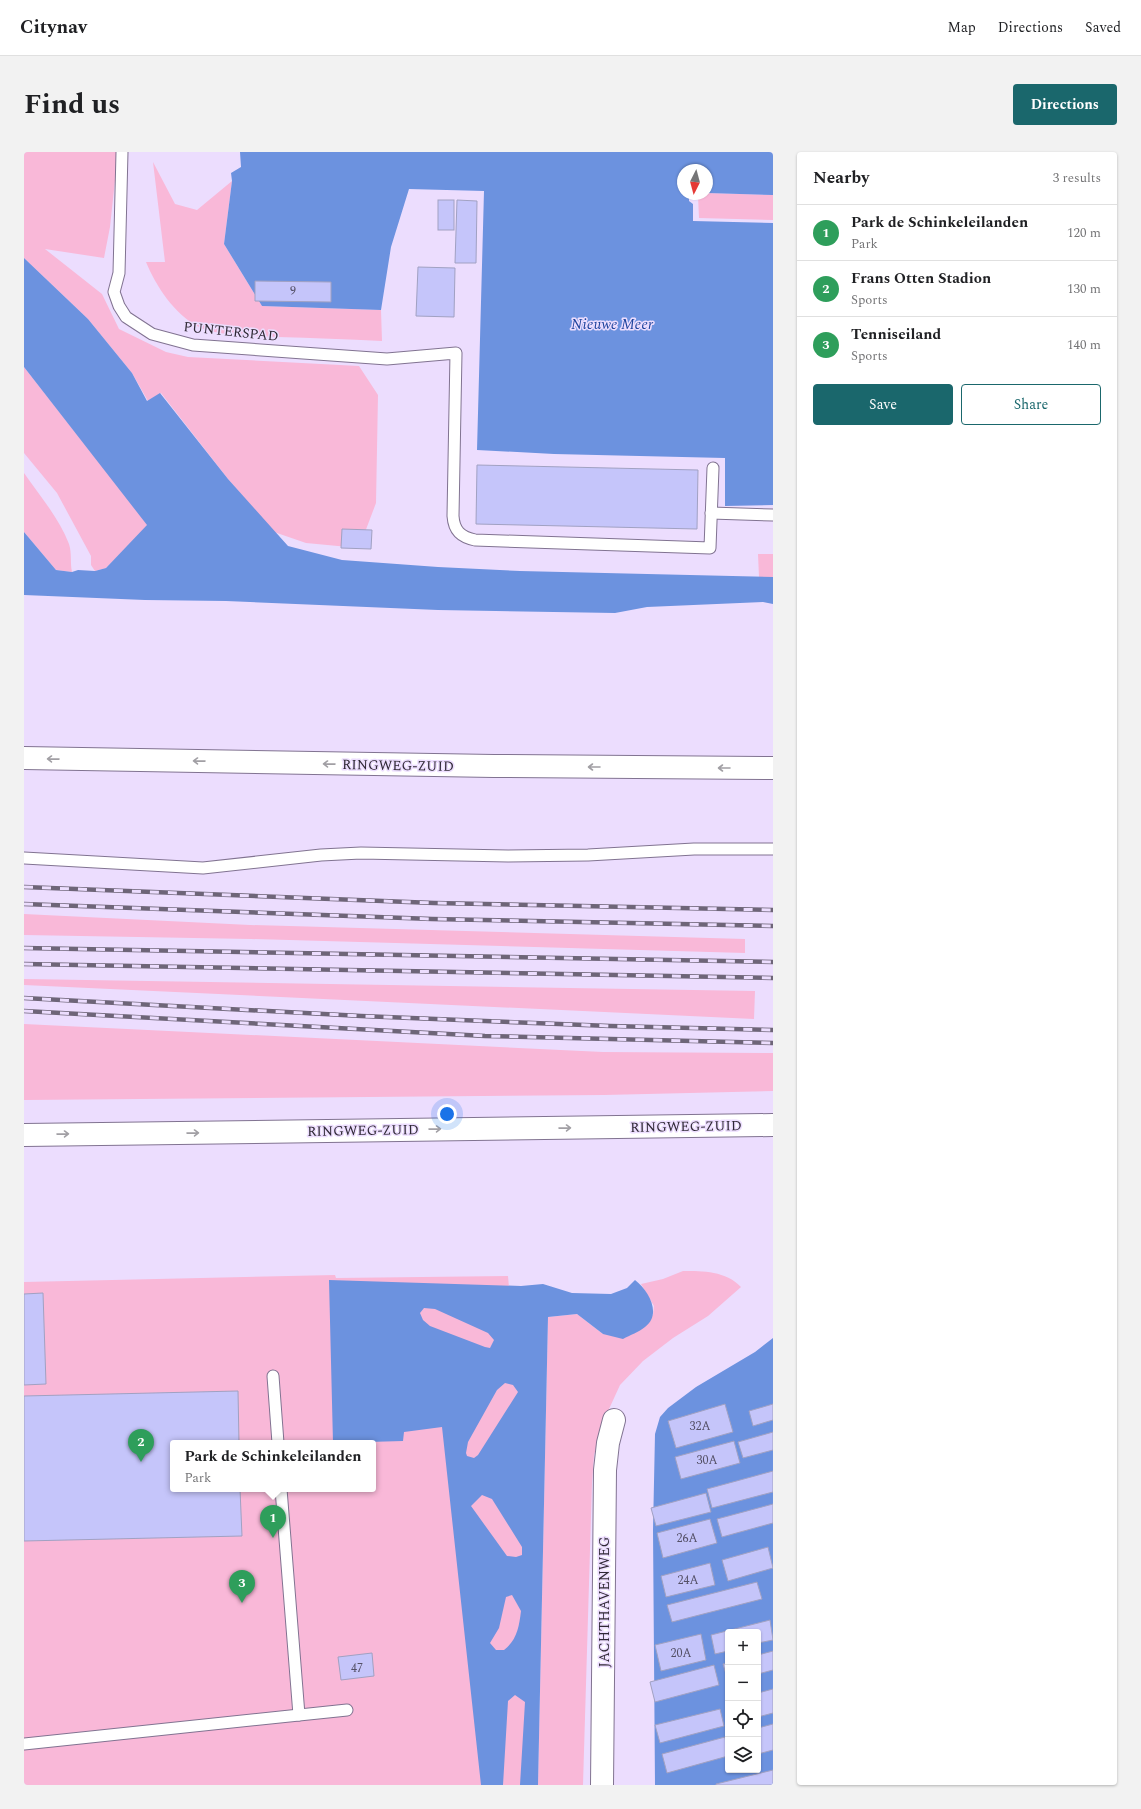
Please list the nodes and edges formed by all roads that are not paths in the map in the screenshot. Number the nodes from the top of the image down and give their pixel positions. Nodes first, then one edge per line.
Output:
1 (122, 152) edge
2 (713, 468) dead end
3 (711, 513) junction
4 (773, 516) edge
5 (24, 758) edge
6 (768, 768) edge
7 (773, 849) edge
8 (24, 858) edge
9 (765, 1125) edge
10 (24, 1135) edge
11 (273, 1376) dead end
12 (614, 1420) dead end
13 (278, 1440) edge
14 (281, 1492) edge
15 (347, 1710) dead end
16 (299, 1715) junction
17 (24, 1744) edge
18 (602, 1785) edge

1 - 3 lane, PUNTERSPAD
2 - 3 lane
3 - 4 lane
6 -> 5 main road, RINGWEG-ZUID
7 - 8 lane
10 -> 9 main road, RINGWEG-ZUID
11 - 13 lane
12 - 18 main road, JACHTHAVENWEG
14 - 16 lane
15 - 16 lane
16 - 17 lane

